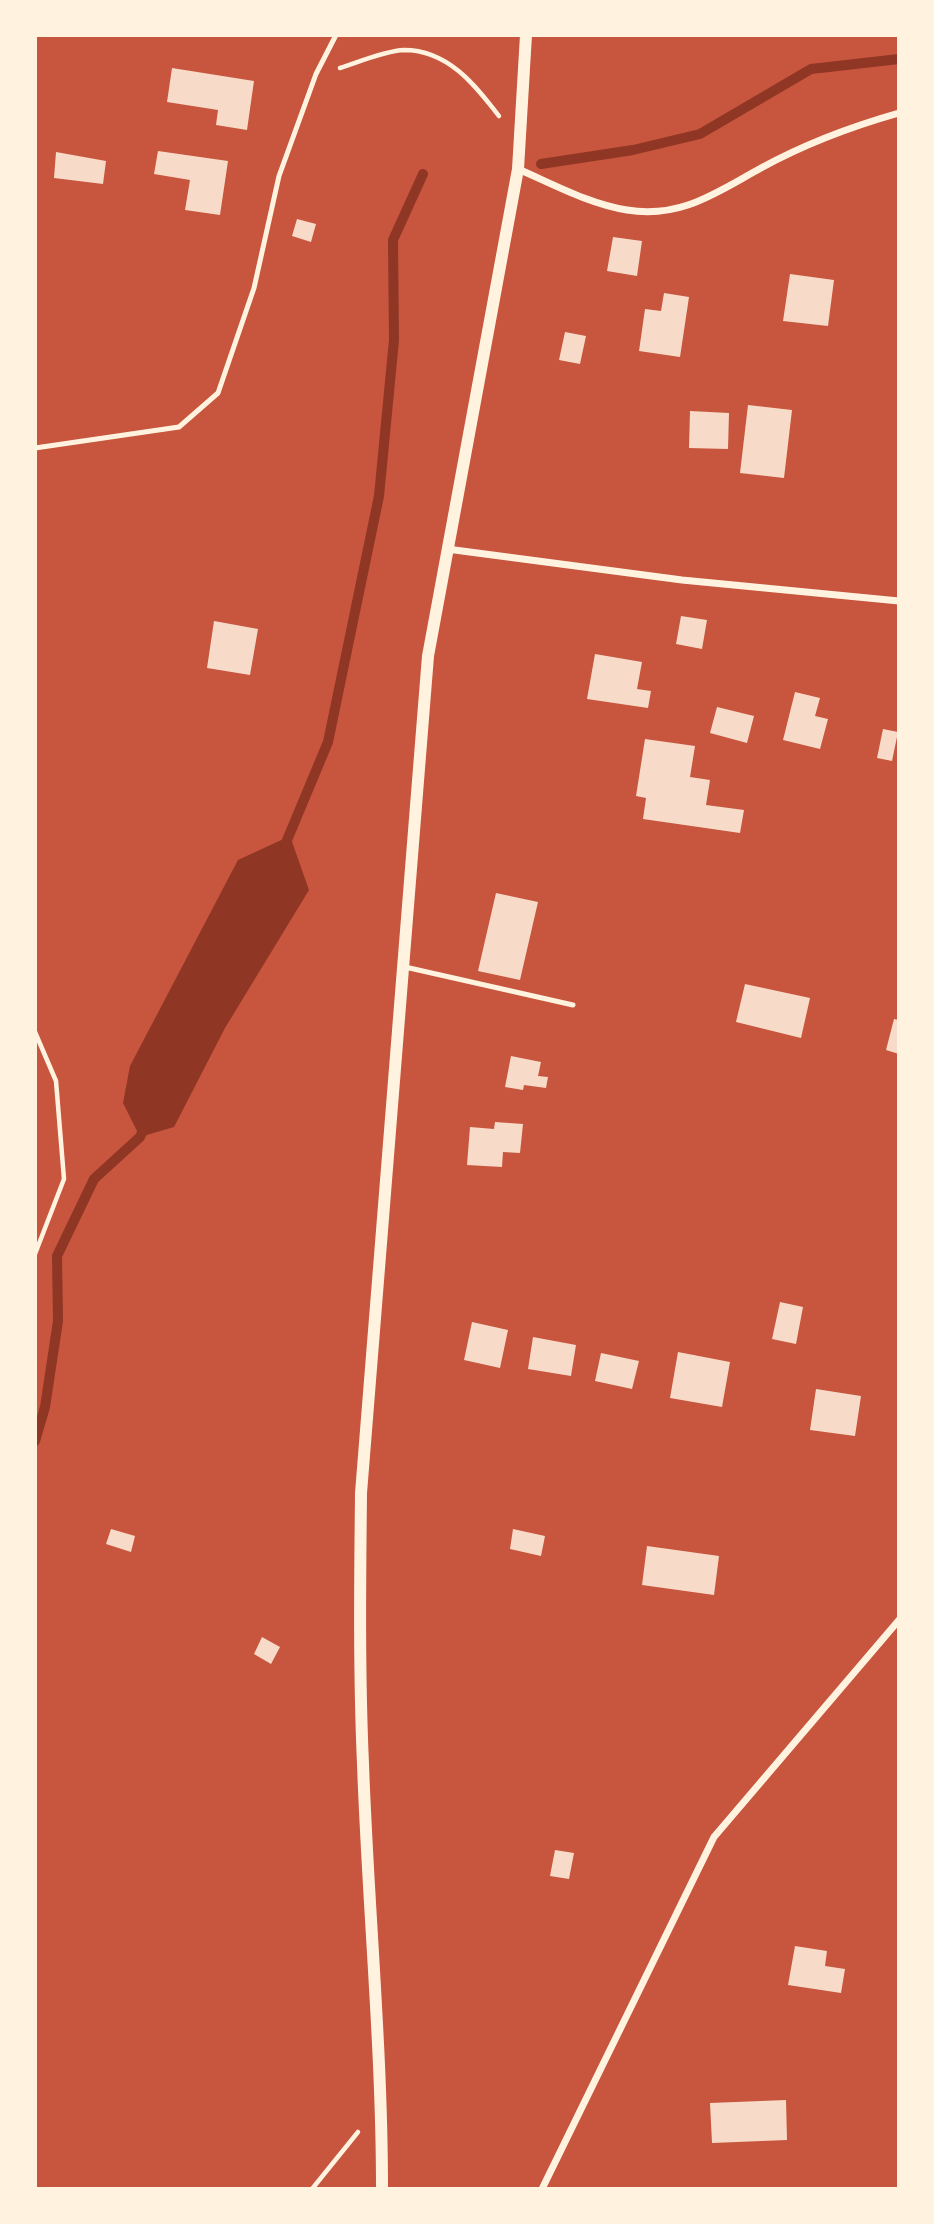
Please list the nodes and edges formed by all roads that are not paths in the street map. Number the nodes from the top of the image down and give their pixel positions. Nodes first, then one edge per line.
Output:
1 (335, 35) edge
2 (526, 35) edge
3 (899, 113) edge
4 (517, 169) junction
5 (35, 448) edge
6 (447, 549) junction
7 (899, 601) edge
8 (401, 966) junction
9 (573, 1005) dead end
10 (899, 1620) edge
11 (383, 2189) edge
12 (542, 2189) edge

1 - 5 lane
2 - 4 street
3 - 4 street
4 - 6 street
6 - 7 street
6 - 8 street
8 - 9 lane
8 - 11 street
10 - 12 street

